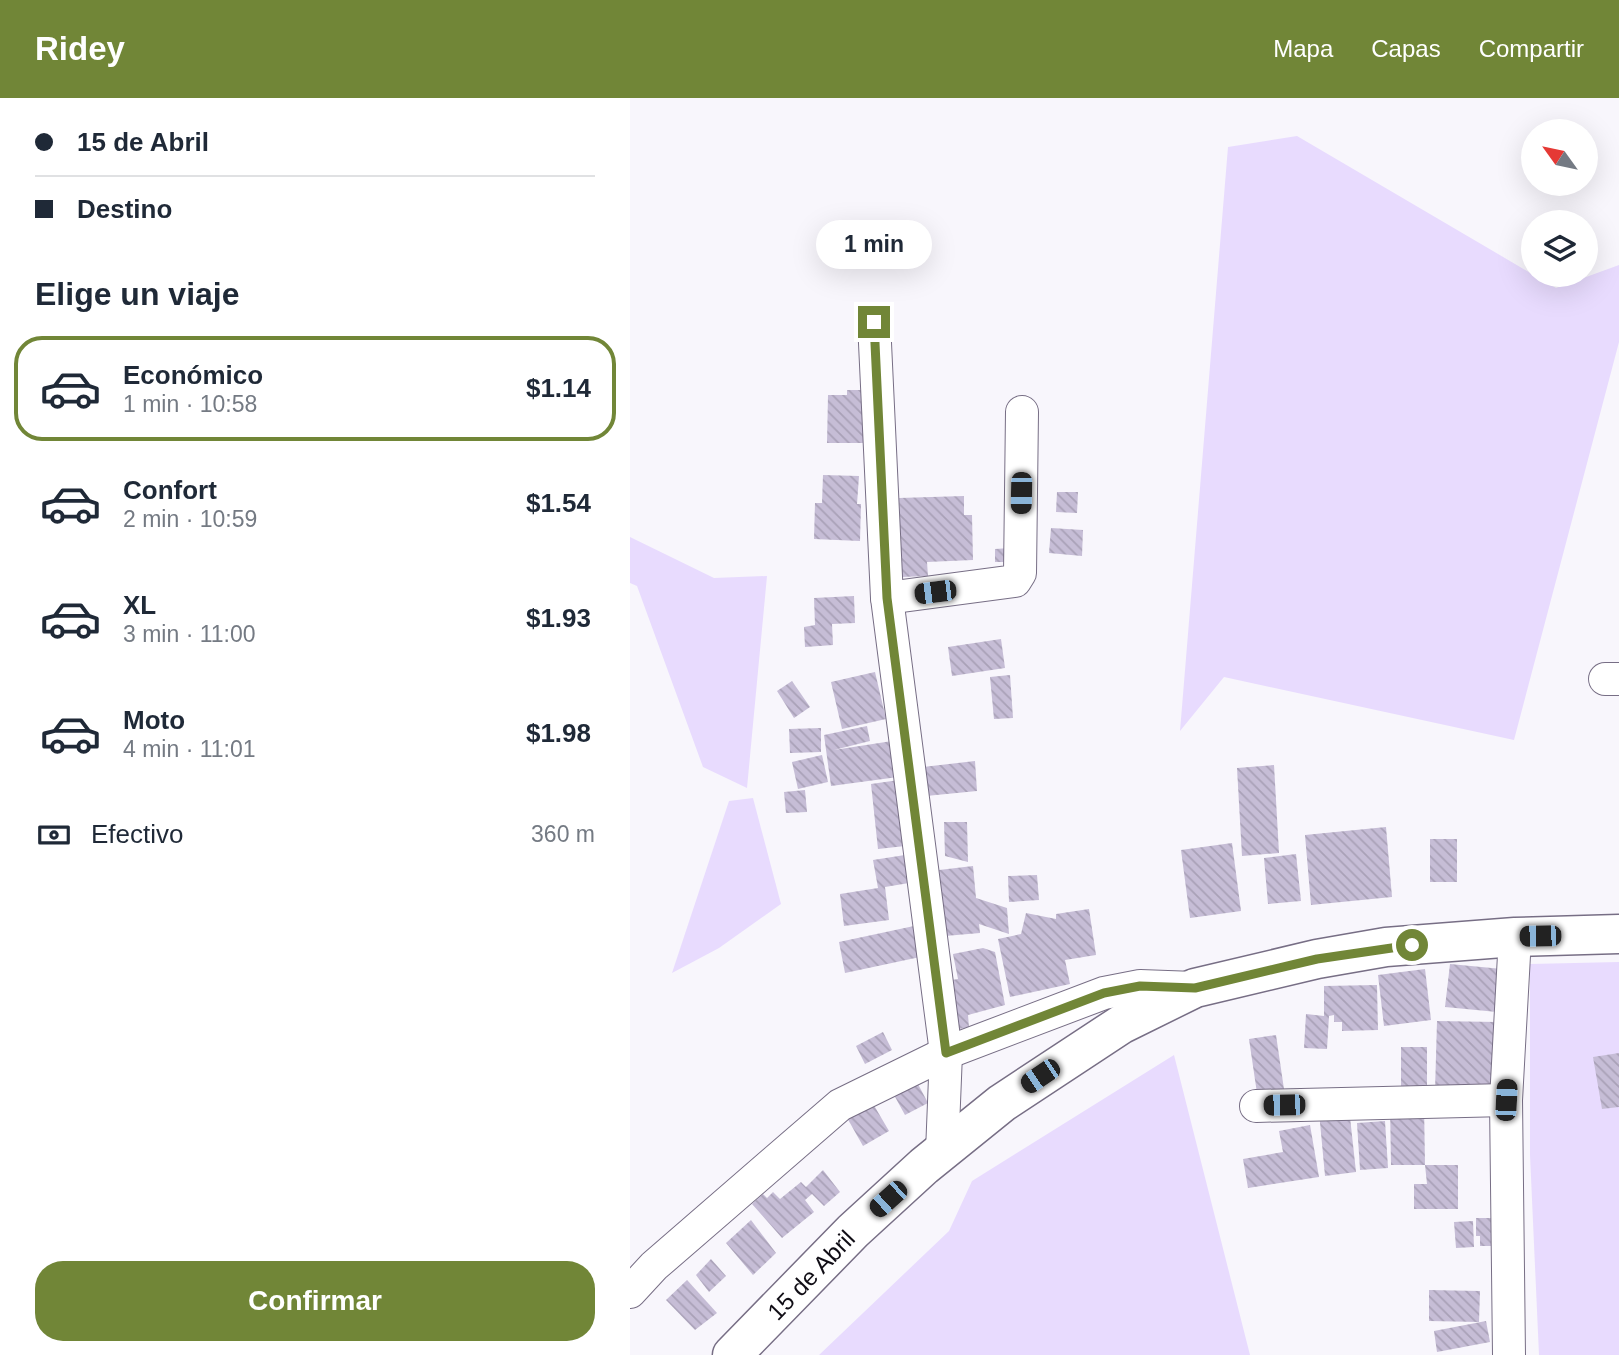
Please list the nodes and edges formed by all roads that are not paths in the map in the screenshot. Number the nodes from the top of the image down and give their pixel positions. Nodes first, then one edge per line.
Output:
1 (874, 322) dead end
2 (1022, 412) dead end
3 (887, 598) junction
4 (1619, 934) edge
5 (1515, 937) junction
6 (1195, 988) junction
7 (946, 1053) junction
8 (1506, 1100) junction
9 (1256, 1106) dead end
10 (942, 1152) junction
11 (630, 1292) edge
12 (733, 1355) edge
13 (1509, 1355) edge

1 - 3 street
2 - 3 street
3 - 7 street
4 - 5 main road, 15 de Abril
5 - 6 main road, 15 de Abril
5 - 8 street
6 - 7 street
6 - 10 main road, 15 de Abril
7 - 10 street
7 - 11 street
8 - 9 street
8 - 13 street
10 - 12 main road, 15 de Abril

